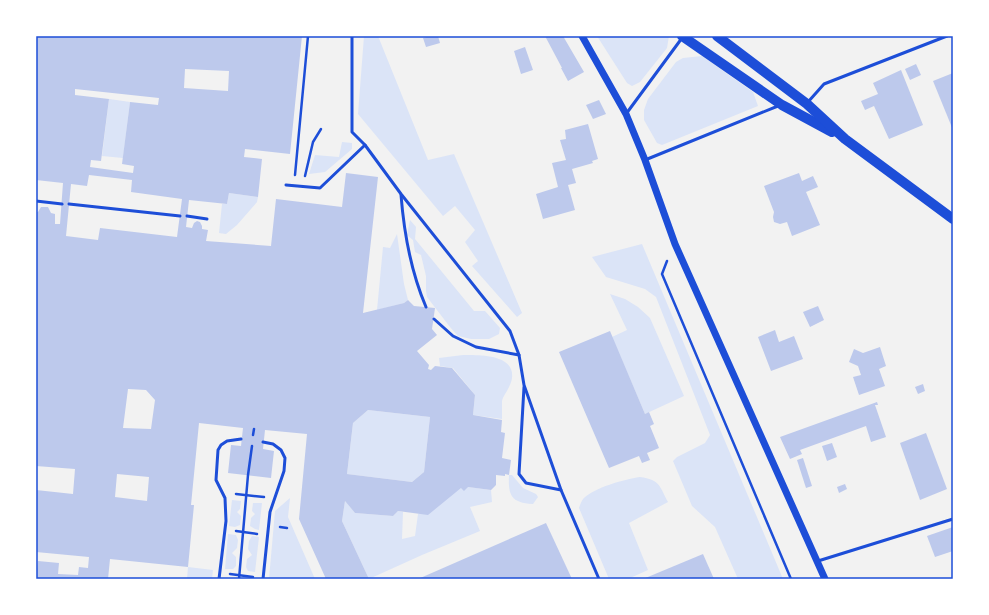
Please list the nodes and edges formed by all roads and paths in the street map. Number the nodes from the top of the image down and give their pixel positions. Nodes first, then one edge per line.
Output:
1 (308, 36) edge
2 (352, 36) edge
3 (582, 36) edge
4 (683, 36) edge
5 (717, 36) edge
6 (947, 36) edge
7 (807, 104) junction
8 (782, 105) junction
9 (626, 114) junction
10 (321, 129) dead end
11 (845, 139) junction
12 (365, 145) junction
13 (645, 160) junction
14 (286, 185) dead end
15 (294, 186) junction
16 (401, 194) junction
17 (36, 201) edge
18 (62, 204) dead end
19 (69, 204) dead end
20 (180, 216) dead end
21 (187, 216) dead end
22 (207, 219) dead end
23 (953, 219) edge
24 (675, 244) junction
25 (426, 307) dead end
26 (434, 319) dead end
27 (519, 355) junction
28 (524, 385) junction
29 (254, 429) dead end
30 (241, 439) dead end
31 (264, 442) dead end
32 (561, 490) junction
33 (222, 493) junction
34 (246, 495) junction
35 (275, 498) junction
36 (953, 519) edge
37 (225, 530) junction
38 (243, 532) junction
39 (268, 535) junction
40 (818, 561) junction
41 (220, 573) junction
42 (240, 575) junction
43 (263, 578) edge
44 (219, 579) edge
45 (239, 579) edge
46 (599, 579) edge
47 (791, 579) edge
48 (826, 579) edge

1 - 15 path
2 - 12 lane
3 - 9 street
4 - 8 main road
4 - 9 lane
5 - 7 main road
6 - 7 lane
7 - 11 main road
8 - 11 main road
8 - 13 lane
9 - 13 street
10 - 15 path
11 - 23 main road
12 - 15 lane
12 - 16 lane
13 - 24 street
14 - 15 lane
16 - 25 lane
16 - 27 lane
17 - 18 lane
19 - 20 lane
21 - 22 lane
24 - 40 street
24 - 47 path
26 - 27 lane
27 - 28 lane
28 - 32 lane
28 - 32 lane
29 - 34 path
30 - 33 lane
31 - 35 lane
32 - 46 lane
33 - 34 path
33 - 37 lane
34 - 35 path
34 - 38 path
35 - 39 lane
36 - 40 lane
37 - 38 path
37 - 41 lane
38 - 39 path
38 - 42 path
39 - 43 lane
40 - 48 street
41 - 42 path
41 - 44 lane
42 - 43 path
42 - 45 path

